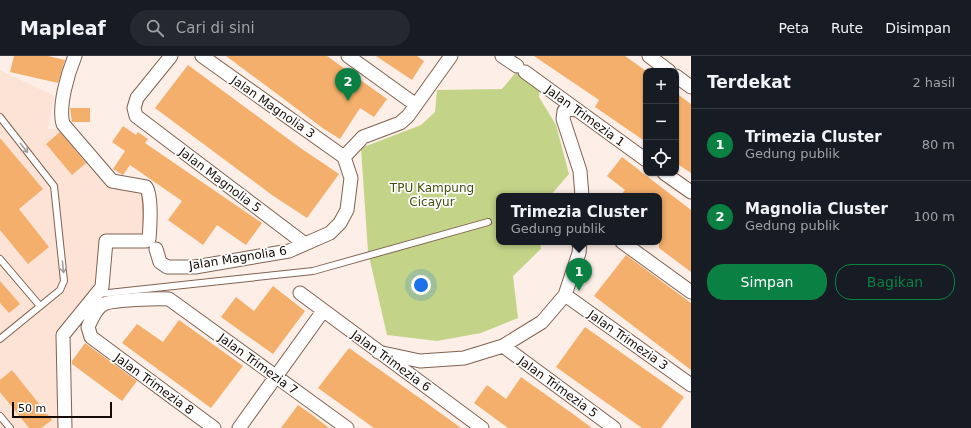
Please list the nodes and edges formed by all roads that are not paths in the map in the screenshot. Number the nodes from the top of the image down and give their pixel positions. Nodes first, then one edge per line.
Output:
1 (74, 56) edge
2 (171, 56) edge
3 (202, 56) edge
4 (348, 56) edge
5 (451, 56) edge
6 (502, 56) edge
7 (649, 56) edge
8 (665, 68) edge
9 (679, 78) edge
10 (691, 87) edge
11 (416, 106) junction
12 (577, 110) junction
13 (0, 117) edge
14 (344, 157) junction
15 (643, 158) edge
16 (668, 176) edge
17 (691, 192) edge
18 (582, 193) edge
19 (488, 222) dead end
20 (305, 244) junction
21 (580, 245) edge
22 (626, 245) edge
23 (156, 249) dead end
24 (0, 259) edge
25 (691, 292) edge
26 (98, 294) junction
27 (300, 294) dead end
28 (565, 295) junction
29 (169, 299) joint
30 (40, 306) junction
31 (322, 311) junction
32 (0, 339) edge
33 (503, 346) junction
34 (378, 352) junction
35 (277, 377) junction
36 (691, 385) edge
37 (0, 416) edge
38 (10, 428) edge
39 (65, 428) edge
40 (214, 428) edge
41 (239, 428) edge
42 (347, 428) edge
43 (482, 428) edge
44 (614, 428) edge

1 - 26 street
2 - 20 street, Jalan Magnolia 5
3 - 14 street, Jalan Magnolia 3
4 - 11 street
5 - 11 street
6 - 12 street, Jalan Trimezia 1
7 - 8 street
9 - 10 street
11 - 14 street
12 - 15 street, Jalan Trimezia 1
12 - 18 street
13 -> 30 lane
14 - 20 street, Jalan Magnolia 6
16 - 17 street
19 - 26 lane
20 - 23 street, Jalan Magnolia 6
21 - 28 street
22 - 25 street
24 - 30 lane
26 - 39 street
27 - 31 street, Jalan Trimezia 6
28 - 33 street
28 - 36 street, Jalan Trimezia 3
29 - 35 street, Jalan Trimezia 7
29 - 40 street, Jalan Trimezia 8
30 - 32 lane
31 - 34 street, Jalan Trimezia 6
31 - 35 street
33 - 34 street
33 - 44 street, Jalan Trimezia 5
34 - 43 street, Jalan Trimezia 6
35 - 41 street
35 - 42 street, Jalan Trimezia 7
37 - 38 lane

